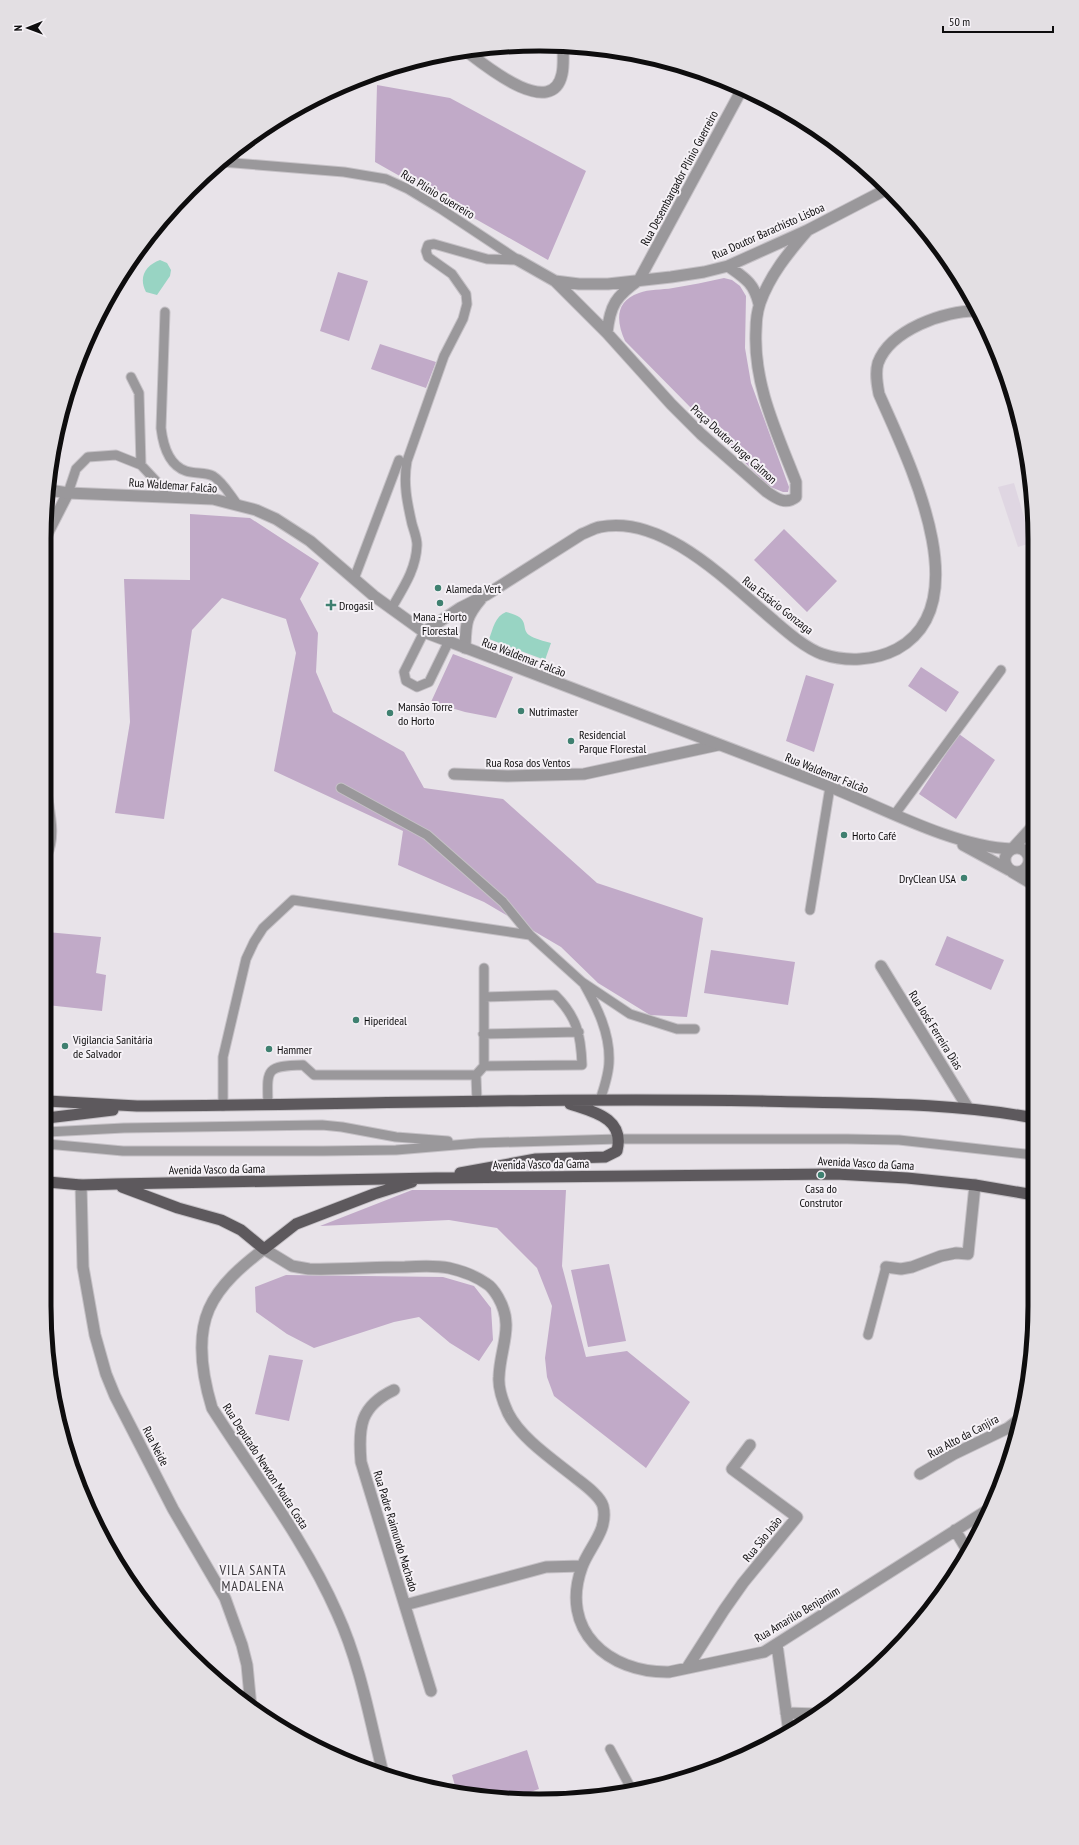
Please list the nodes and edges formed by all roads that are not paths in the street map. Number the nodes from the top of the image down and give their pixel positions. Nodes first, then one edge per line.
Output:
1 (563, 52) edge
2 (472, 56) edge
3 (739, 94) edge
4 (229, 163) edge
5 (882, 191) edge
6 (808, 230) junction
7 (518, 260) junction
8 (728, 266) junction
9 (640, 280) junction
10 (555, 281) junction
11 (759, 304) junction
12 (972, 311) edge
13 (166, 312) dead end
14 (607, 333) junction
15 (131, 377) dead end
16 (399, 460) dead end
17 (141, 464) junction
18 (54, 491) edge
19 (68, 493) junction
20 (171, 497) junction
21 (238, 504) junction
22 (51, 525) edge
23 (354, 579) junction
24 (486, 594) junction
25 (391, 609) junction
26 (424, 632) junction
27 (449, 642) junction
28 (465, 648) junction
29 (1001, 670) dead end
30 (718, 745) junction
31 (454, 774) dead end
32 (830, 787) junction
33 (340, 788) dead end
34 (895, 814) junction
35 (51, 823) edge
36 (938, 831) junction
37 (1028, 832) edge
38 (51, 846) edge
39 (1013, 849) junction
40 (1028, 856) edge
41 (1028, 866) edge
42 (1011, 871) junction
43 (1028, 881) edge
44 (810, 910) dead end
45 (530, 934) junction
46 (881, 966) dead end
47 (484, 968) dead end
48 (582, 982) junction
49 (484, 997) junction
50 (695, 1029) dead end
51 (579, 1032) junction
52 (484, 1034) junction
53 (484, 1066) junction
54 (476, 1075) junction
55 (600, 1100) junction
56 (51, 1101) edge
57 (563, 1101) junction
58 (477, 1102) junction
59 (268, 1105) junction
60 (137, 1106) junction
61 (223, 1106) junction
62 (968, 1108) junction
63 (51, 1117) edge
64 (1028, 1117) edge
65 (51, 1132) edge
66 (619, 1139) junction
67 (479, 1143) junction
68 (51, 1144) edge
69 (1028, 1154) edge
70 (51, 1175) edge
71 (424, 1178) junction
72 (436, 1178) junction
73 (51, 1182) edge
74 (116, 1184) junction
75 (81, 1185) junction
76 (975, 1185) junction
77 (1028, 1194) edge
78 (264, 1249) junction
79 (886, 1267) joint
80 (868, 1335) dead end
81 (394, 1390) dead end
82 (1013, 1424) edge
83 (750, 1444) dead end
84 (920, 1474) dead end
85 (982, 1514) edge
86 (955, 1530) junction
87 (965, 1546) edge
88 (582, 1566) junction
89 (405, 1605) junction
90 (777, 1645) junction
91 (687, 1668) junction
92 (431, 1691) dead end
93 (250, 1699) edge
94 (786, 1713) junction
95 (808, 1714) edge
96 (788, 1726) edge
97 (610, 1749) dead end
98 (381, 1768) edge
99 (630, 1786) edge

1 - 2 street
3 - 9 street, Rua Desembargador Plínio Guerreiro
4 - 7 lane, Rua Plínio Guerreiro
5 - 6 street, Rua Doutor Barachisto Lisboa
6 - 8 street, Rua Doutor Barachisto Lisboa
6 - 11 street, Praça Doutor Jorge Calmon
7 - 10 street, Rua Plínio Guerreiro
7 - 25 lane
8 - 9 street, Rua Doutor Barachisto Lisboa
8 - 11 street
9 - 10 street, Rua Doutor Barachisto Lisboa
9 - 14 street
10 - 14 street, Praça Doutor Jorge Calmon
11 - 14 street, Praça Doutor Jorge Calmon
12 - 24 street, Rua Estácio Gonzaga
13 - 21 lane
15 - 17 lane
16 - 23 lane
17 - 19 lane
17 - 20 lane
18 - 19 street, Rua Waldemar Falcão
19 - 20 street, Rua Waldemar Falcão
19 - 22 street
20 - 21 street, Rua Waldemar Falcão
21 - 23 street, Rua Waldemar Falcão
23 - 25 street, Rua Waldemar Falcão
24 - 26 street, Rua Estácio Gonzaga
24 - 28 street, Rua Estácio Gonzaga
25 - 26 street, Rua Waldemar Falcão
26 - 27 street, Rua Waldemar Falcão
26 - 27 lane
27 - 28 street, Rua Waldemar Falcão
28 - 30 street, Rua Waldemar Falcão
29 - 34 lane
30 - 31 street, Rua Rosa dos Ventos
30 - 32 street, Rua Waldemar Falcão
32 - 34 street, Rua Waldemar Falcão
32 - 44 lane
33 - 45 lane
34 - 36 street, Rua Waldemar Falcão
35 - 38 street
36 - 39 street, Rua Waldemar Falcão
36 - 42 street, Rua Waldemar Falcão
37 - 39 street
39 - 40 street
39 - 42 street
41 - 42 street
42 - 43 street, Rua Waldemar Falcão
45 - 48 lane
45 - 61 lane
46 - 62 street, Rua José Ferreira Dias
47 - 49 lane
48 - 50 lane
48 - 55 lane
49 - 51 lane
49 - 52 lane
51 - 52 lane
51 - 53 lane
52 - 53 lane
53 - 54 lane
54 - 58 lane
54 - 59 lane
55 - 57 main road
55 - 62 main road
56 - 60 main road
57 - 58 main road
57 - 66 main road
58 - 59 main road
59 - 61 main road
60 - 61 main road
60 - 63 main road
62 - 64 main road
65 - 67 lane
66 - 67 lane
66 - 69 lane
66 - 72 main road
67 - 68 lane
70 - 75 main road
71 - 72 main road, Avenida Vasco da Gama
71 - 74 main road, Avenida Vasco da Gama
71 - 78 main road
72 - 76 main road, Avenida Vasco da Gama
73 - 75 main road, Avenida Vasco da Gama
74 - 75 main road, Avenida Vasco da Gama
74 - 78 main road
75 - 93 street, Rua Neide
76 - 77 main road, Avenida Vasco da Gama
76 - 79 street
78 - 88 street, Rua Amarilio Benjamim
78 - 98 street, Rua Deputado Newton Mouta Costa
79 - 80 lane
81 - 89 street, Rua Padre Raimundo Machado
82 - 84 street, Rua Alto da Canjira
83 - 91 street, Rua São João
85 - 86 street, Rua Amarilio Benjamim
86 - 87 street
86 - 90 street, Rua Amarilio Benjamim
88 - 89 street
88 - 91 street, Rua Amarilio Benjamim
89 - 92 street, Rua Padre Raimundo Machado
90 - 91 street, Rua Amarilio Benjamim
90 - 94 street
94 - 95 street
94 - 96 street
97 - 99 lane

